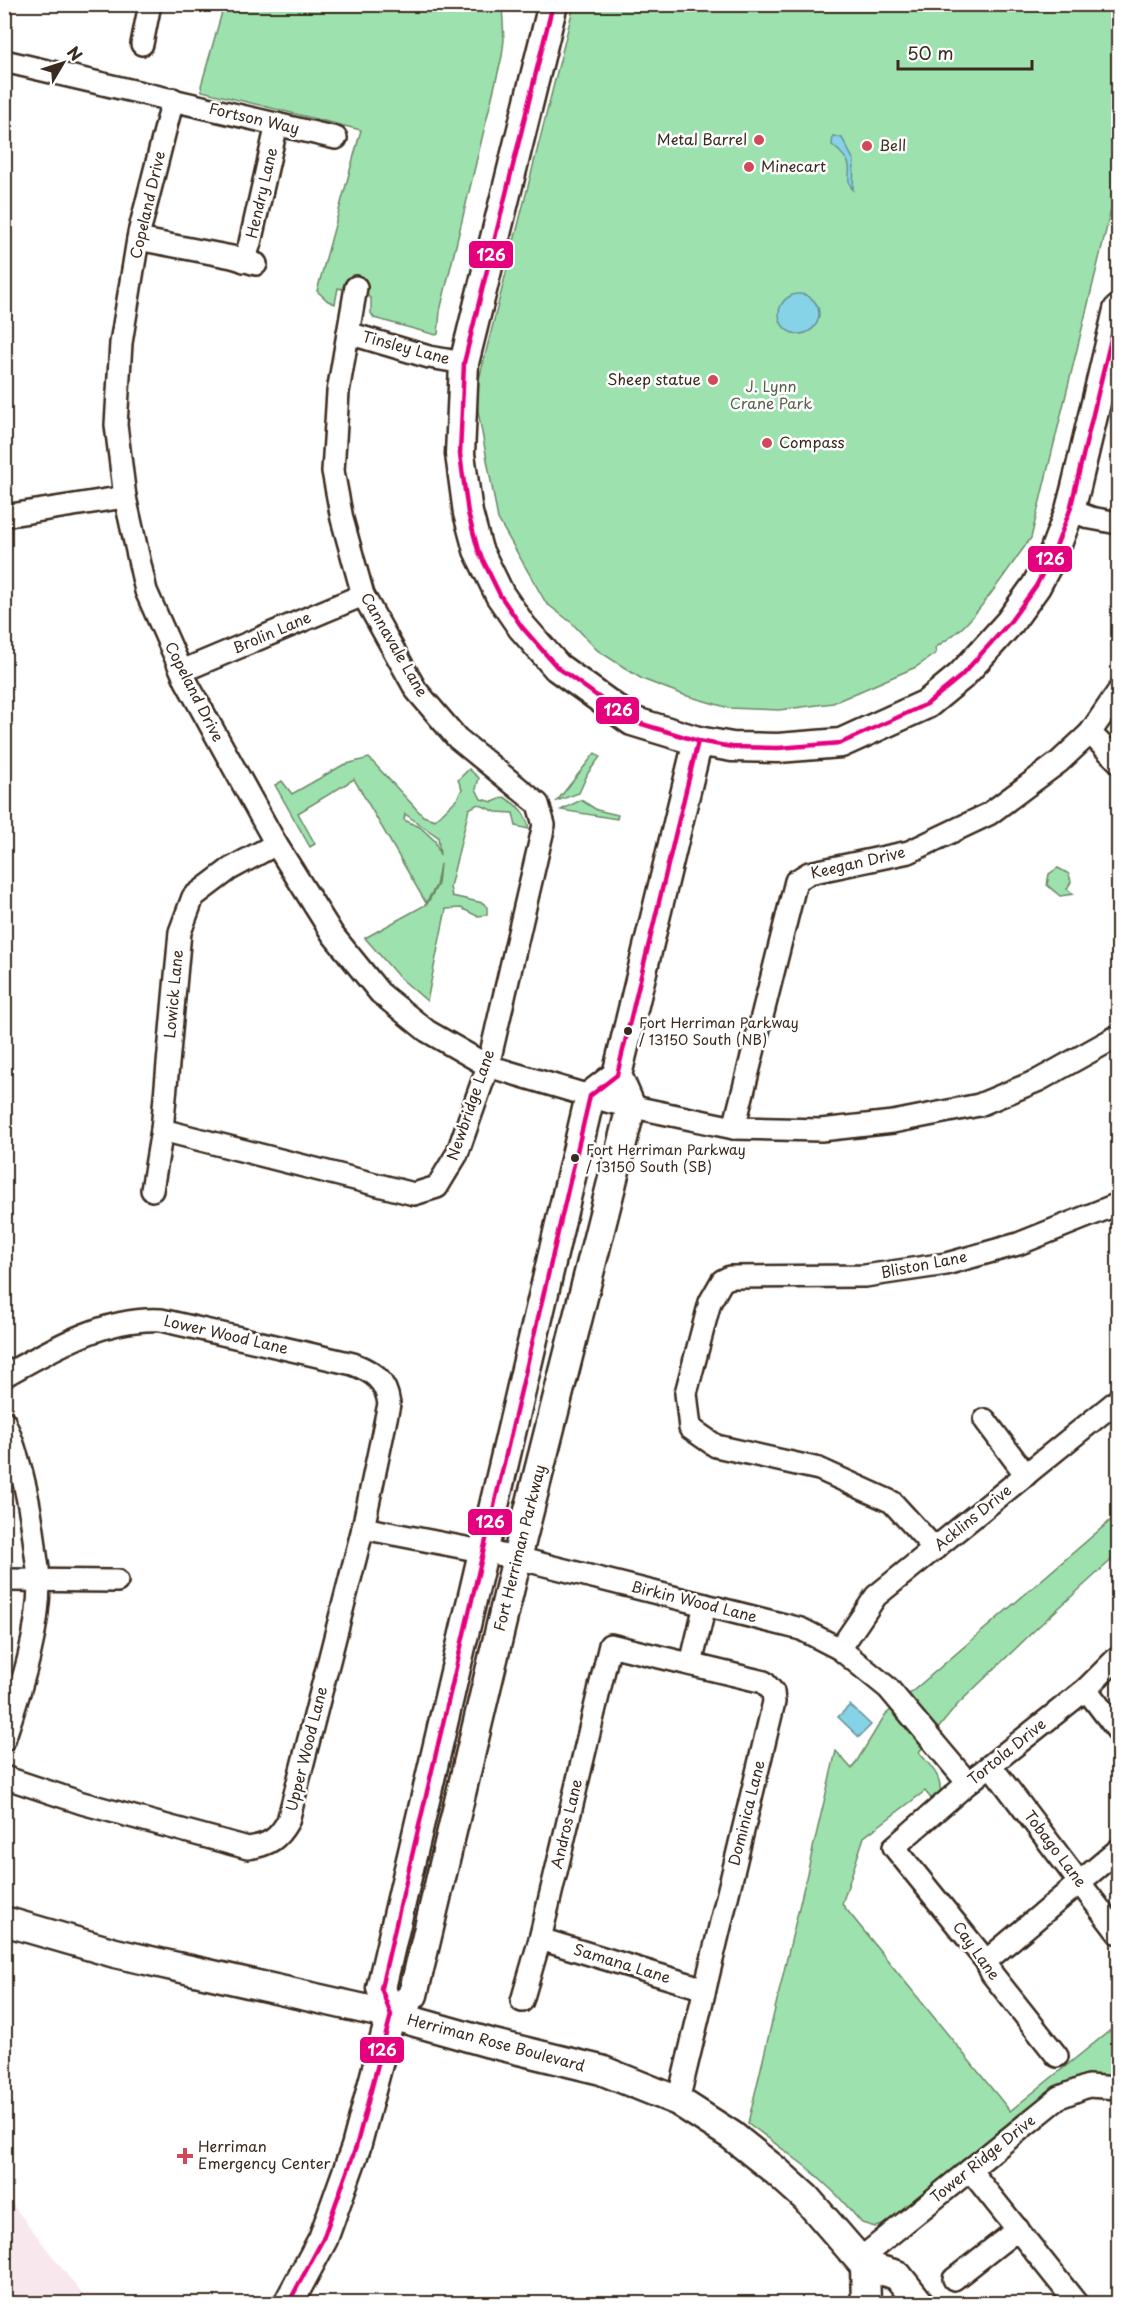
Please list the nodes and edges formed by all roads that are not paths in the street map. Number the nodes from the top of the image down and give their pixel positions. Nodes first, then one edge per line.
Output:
1 (150, 4) edge
2 (553, 4) edge
3 (142, 44) dead end
4 (4, 61) edge
5 (173, 99) junction
6 (277, 124) junction
7 (336, 138) dead end
8 (138, 239) junction
9 (357, 287) dead end
10 (1119, 310) edge
11 (348, 333) junction
12 (464, 363) junction
13 (125, 497) junction
14 (1070, 510) junction
15 (4, 516) edge
16 (1119, 523) edge
17 (363, 595) junction
18 (182, 671) junction
19 (1119, 692) edge
20 (1090, 733) junction
21 (698, 741) junction
22 (1119, 761) edge
23 (542, 813) joint
24 (276, 844) junction
25 (1119, 1036) edge
26 (488, 1066) junction
27 (612, 1095) junction
28 (734, 1128) junction
29 (162, 1130) junction
30 (152, 1190) dead end
31 (1119, 1204) edge
32 (4, 1376) edge
33 (381, 1380) joint
34 (1119, 1400) edge
35 (985, 1420) dead end
36 (4, 1421) edge
37 (1026, 1474) junction
38 (363, 1528) junction
39 (935, 1549) junction
40 (483, 1551) junction
41 (517, 1558) junction
42 (4, 1580) edge
43 (117, 1581) dead end
44 (39, 1582) junction
45 (705, 1605) junction
46 (610, 1645) joint
47 (840, 1649) junction
48 (1119, 1657) edge
49 (691, 1664) junction
50 (1086, 1689) junction
51 (1119, 1731) edge
52 (4, 1740) edge
53 (991, 1766) junction
54 (4, 1777) edge
55 (968, 1783) junction
56 (894, 1847) joint
57 (1119, 1850) edge
58 (1080, 1882) junction
59 (4, 1920) edge
60 (1119, 1933) edge
61 (540, 1939) junction
62 (986, 1961) junction
63 (705, 1989) junction
64 (522, 2001) dead end
65 (391, 2015) junction
66 (1057, 2056) dead end
67 (1119, 2088) edge
68 (678, 2101) junction
69 (970, 2170) junction
70 (1018, 2229) junction
71 (862, 2262) junction
72 (954, 2279) dead end
73 (288, 2304) edge
74 (866, 2304) edge
75 (920, 2304) edge
76 (1077, 2304) edge

1 - 3 street
2 - 12 street
4 - 5 street, Fortson Way
5 - 6 street, Fortson Way
5 - 8 street, Copeland Drive
6 - 7 street, Fortson Way
6 - 8 street, Hendry Lane
8 - 13 street, Copeland Drive
9 - 11 street, Cannavale Lane
10 - 14 street
11 - 12 street, Tinsley Lane
11 - 17 street, Cannavale Lane
12 - 21 street
13 - 15 street
13 - 18 street, Copeland Drive
14 - 16 street
14 - 21 street
17 - 18 street, Brolin Lane
17 - 23 street, Cannavale Lane
18 - 24 street, Copeland Drive
19 - 20 street, Keegan Drive
20 - 22 street
20 - 28 street, Keegan Drive
21 - 27 street, Fort Herriman Parkway
23 - 26 street, Newbridge Lane
24 - 26 street, Copeland Drive
24 - 29 street, Lowick Lane
25 - 28 street, Copeland Drive
26 - 27 street, Copeland Drive
26 - 29 street, Newbridge Lane
27 - 28 street, Copeland Drive
27 - 40 street, Fort Herriman Parkway
27 - 41 street, Fort Herriman Parkway
29 - 30 street, Lowick Lane
31 - 39 street, Bliston Lane
32 - 33 street, Lower Wood Lane
33 - 38 street, Upper Wood Lane
34 - 37 street, Acklins Drive
35 - 37 street
36 - 44 street
37 - 39 street, Acklins Drive
38 - 40 street, Birkin Wood Lane
38 - 54 street, Upper Wood Lane
39 - 47 street, Acklins Drive
40 - 41 street, Birkin Wood Lane
40 - 65 street, Fort Herriman Parkway
41 - 45 street, Birkin Wood Lane
41 - 65 street, Fort Herriman Parkway
42 - 44 street
43 - 44 street
44 - 52 street
45 - 47 street, Birkin Wood Lane
45 - 49 street
46 - 49 street, Dominica Lane
46 - 61 street, Andros Lane
47 - 55 street, Birkin Wood Lane
48 - 50 street, Tortola Drive
49 - 63 street, Dominica Lane
50 - 51 street
50 - 53 street, Tortola Drive
53 - 55 street, Tortola Drive
53 - 58 street, Tobago Lane
55 - 56 street, Tortola Drive
56 - 62 street, Cay Lane
57 - 58 street
58 - 60 street, Tobago Lane
58 - 62 street
59 - 65 street, Herriman Rose Boulevard
61 - 63 street, Samana Lane
61 - 64 street, Andros Lane
62 - 66 street, Cay Lane
63 - 68 street, Dominica Lane
65 - 68 street, Herriman Rose Boulevard
65 - 73 street
67 - 69 street, Tower Ridge Drive
68 - 71 street, Herriman Rose Boulevard
69 - 70 street
69 - 71 street, Tower Ridge Drive
70 - 72 street
70 - 76 street
71 - 74 street
71 - 75 street

